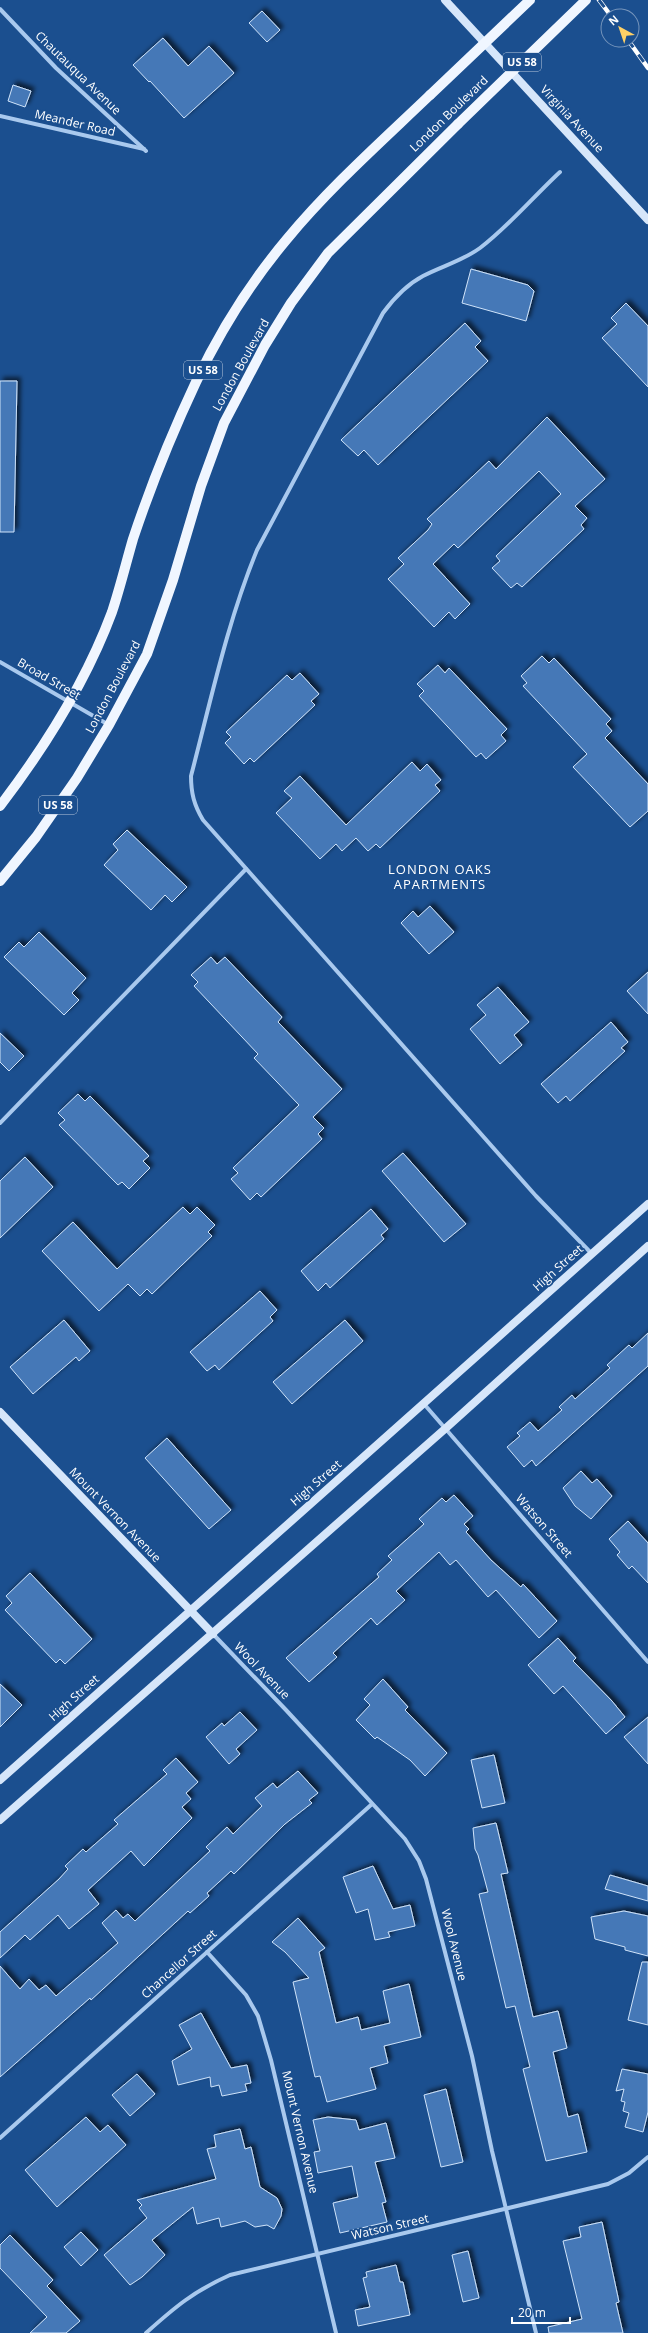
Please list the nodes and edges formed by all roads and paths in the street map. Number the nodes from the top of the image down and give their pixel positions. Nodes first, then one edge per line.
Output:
1 (445, 0) edge
2 (530, 0) edge
3 (586, 0) edge
4 (0, 9) edge
5 (0, 116) edge
6 (145, 150) joint
7 (560, 172) dead end
8 (648, 220) edge
9 (0, 662) edge
10 (69, 702) junction
11 (109, 725) junction
12 (0, 806) edge
13 (246, 869) junction
14 (0, 881) edge
15 (0, 1123) edge
16 (648, 1204) edge
17 (648, 1246) edge
18 (592, 1254) junction
19 (424, 1404) junction
20 (0, 1412) edge
21 (446, 1428) junction
22 (190, 1610) junction
23 (213, 1634) junction
24 (648, 1662) edge
25 (0, 1780) edge
26 (372, 1804) junction
27 (0, 1820) edge
28 (207, 1952) junction
29 (0, 2138) edge
30 (648, 2157) edge
31 (506, 2210) junction
32 (317, 2254) junction
33 (146, 2333) edge
34 (336, 2333) edge
35 (536, 2333) edge

1 - 8 main road, Virginia Avenue
2 - 10 main road, US 58, bridge
3 - 11 main road, London Boulevard / US 58, bridge
4 - 6 street, Chautauqua Avenue
5 - 6 street, Meander Road
7 - 13 street
9 - 10 street, Broad Street
10 - 11 street, Broad Street
10 - 12 main road, US 58
11 - 14 main road, London Boulevard / US 58
13 - 15 street
13 - 18 street
16 - 18 main road, High Street
17 - 21 main road
18 - 19 main road, High Street
19 - 21 street, Watson Street
19 - 22 main road, High Street
20 - 22 main road, Mount Vernon Avenue
21 - 23 main road
21 - 24 street, Watson Street
22 - 23 main road, Mount Vernon Avenue
22 - 25 main road, High Street
23 - 26 street, Wool Avenue
23 - 27 main road
26 - 28 street, Chancellor Street
26 - 31 street, Wool Avenue
28 - 29 street, Chancellor Street
28 - 32 street, Mount Vernon Avenue
30 - 31 street, Watson Street
31 - 32 street, Watson Street
31 - 35 street, Wool Avenue
32 - 33 street, Watson Street
32 - 34 street, Mount Vernon Avenue

